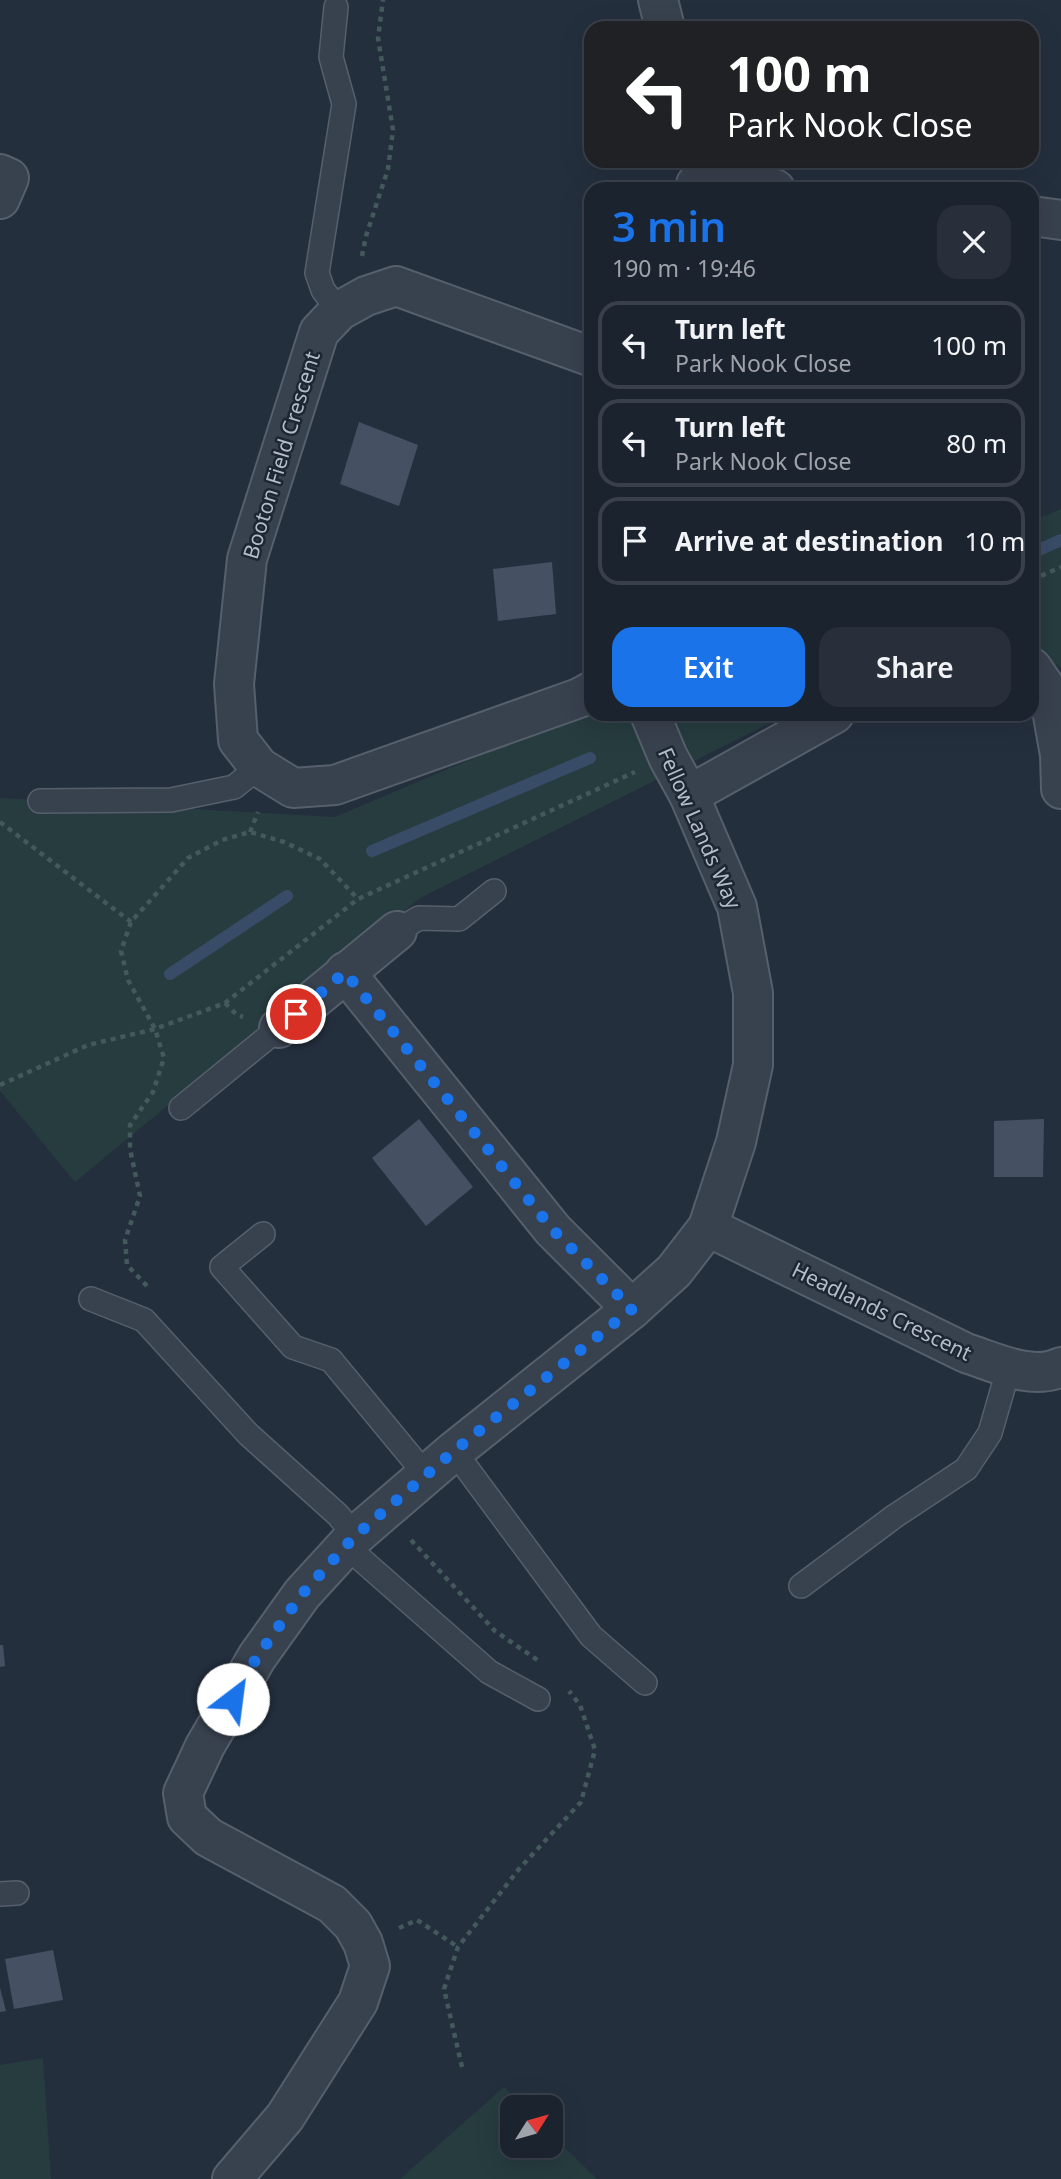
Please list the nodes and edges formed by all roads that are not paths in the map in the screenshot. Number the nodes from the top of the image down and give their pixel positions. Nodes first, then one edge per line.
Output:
1 (658, 0) edge
2 (336, 7) dead end
3 (663, 21) edge
4 (0, 174) edge
5 (695, 178) edge
6 (724, 182) edge
7 (0, 199) edge
8 (1039, 217) edge
9 (1061, 220) edge
10 (352, 304) junction
11 (584, 354) edge
12 (1039, 679) edge
13 (584, 695) edge
14 (653, 721) edge
15 (821, 721) edge
16 (259, 767) junction
17 (1061, 789) edge
18 (689, 795) junction
19 (40, 801) dead end
20 (494, 891) dead end
21 (397, 931) joint
22 (345, 972) junction
23 (279, 1028) joint
24 (181, 1108) dead end
25 (709, 1227) junction
26 (262, 1234) dead end
27 (91, 1299) dead end
28 (632, 1309) junction
29 (1009, 1367) junction
30 (1061, 1367) edge
31 (440, 1463) junction
32 (351, 1541) junction
33 (801, 1586) dead end
34 (645, 1683) dead end
35 (538, 1699) dead end
36 (232, 2179) edge

1 - 3 street
2 - 10 lane
4 - 7 street
5 - 6 street
8 - 9 street
10 - 11 street
10 - 16 street, Booton Field Crescent
12 - 17 street
13 - 16 street, Booton Field Crescent
14 - 18 street, Fellow Lands Way
15 - 18 street
16 - 19 lane
18 - 25 street, Fellow Lands Way
20 - 21 lane
21 - 22 street
22 - 23 street
22 - 28 street
23 - 24 lane
25 - 28 street, Fellow Lands Way
25 - 29 street, Headlands Crescent
26 - 31 lane
27 - 32 lane
28 - 31 street, Fellow Lands Way
29 - 30 street, Headlands Crescent
29 - 33 lane
31 - 32 street, Fellow Lands Way
31 - 34 lane
32 - 35 lane
32 - 36 street, Fellow Lands Way

